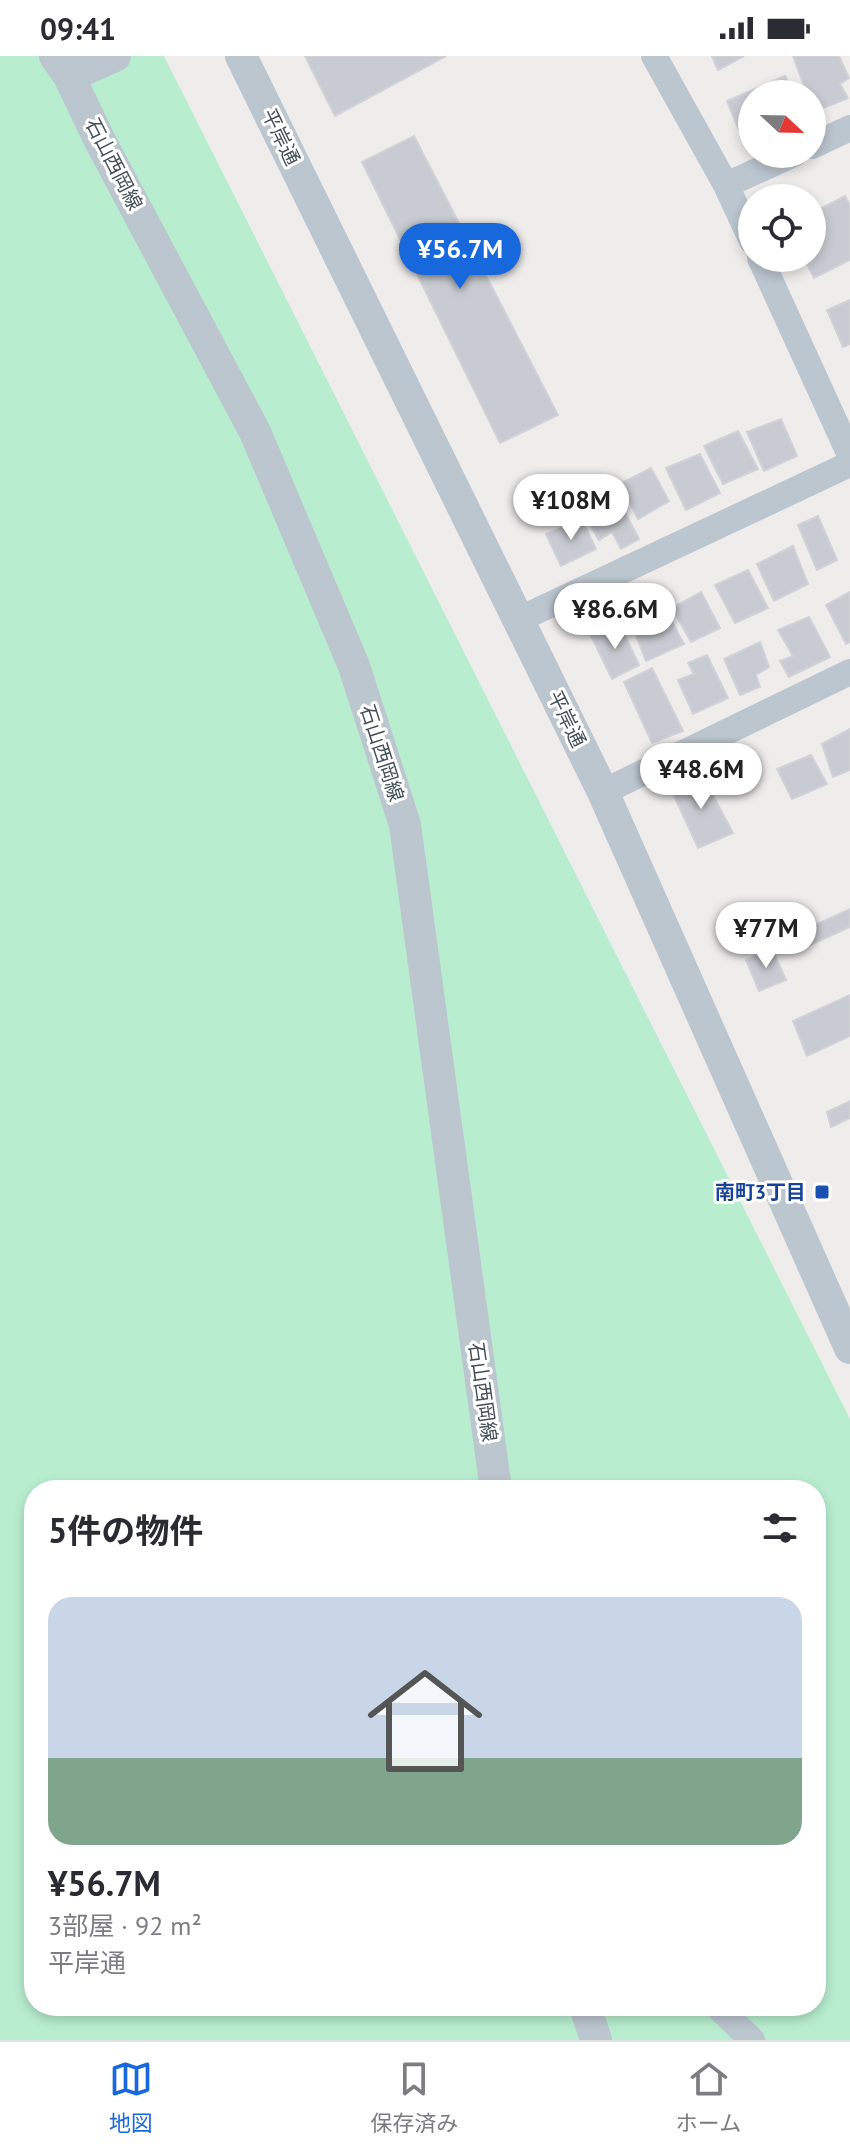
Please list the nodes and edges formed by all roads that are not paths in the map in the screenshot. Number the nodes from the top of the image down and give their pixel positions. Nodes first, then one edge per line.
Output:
1 (115, 56) edge
2 (241, 56) edge
3 (654, 56) edge
4 (64, 63) edge
5 (850, 128) edge
6 (826, 139) edge
7 (763, 168) edge
8 (726, 185) junction
9 (738, 211) edge
10 (766, 272) edge
11 (850, 455) edge
12 (850, 464) edge
13 (520, 619) junction
14 (850, 672) edge
15 (603, 792) junction
16 (842, 1313) edge
17 (850, 1348) edge
18 (495, 1480) edge
19 (588, 2016) edge
20 (727, 2016) edge
21 (596, 2040) edge
22 (752, 2040) edge

1 - 4 street
2 - 13 street, 平岸通
3 - 8 street
4 - 18 street, 石山西岡線
5 - 6 street
7 - 8 street
8 - 9 street
10 - 11 street
12 - 13 street
13 - 15 street, 平岸通
14 - 15 street
15 - 16 street, 平岸通
16 - 17 street, 平岸通
19 - 21 street
20 - 22 street

